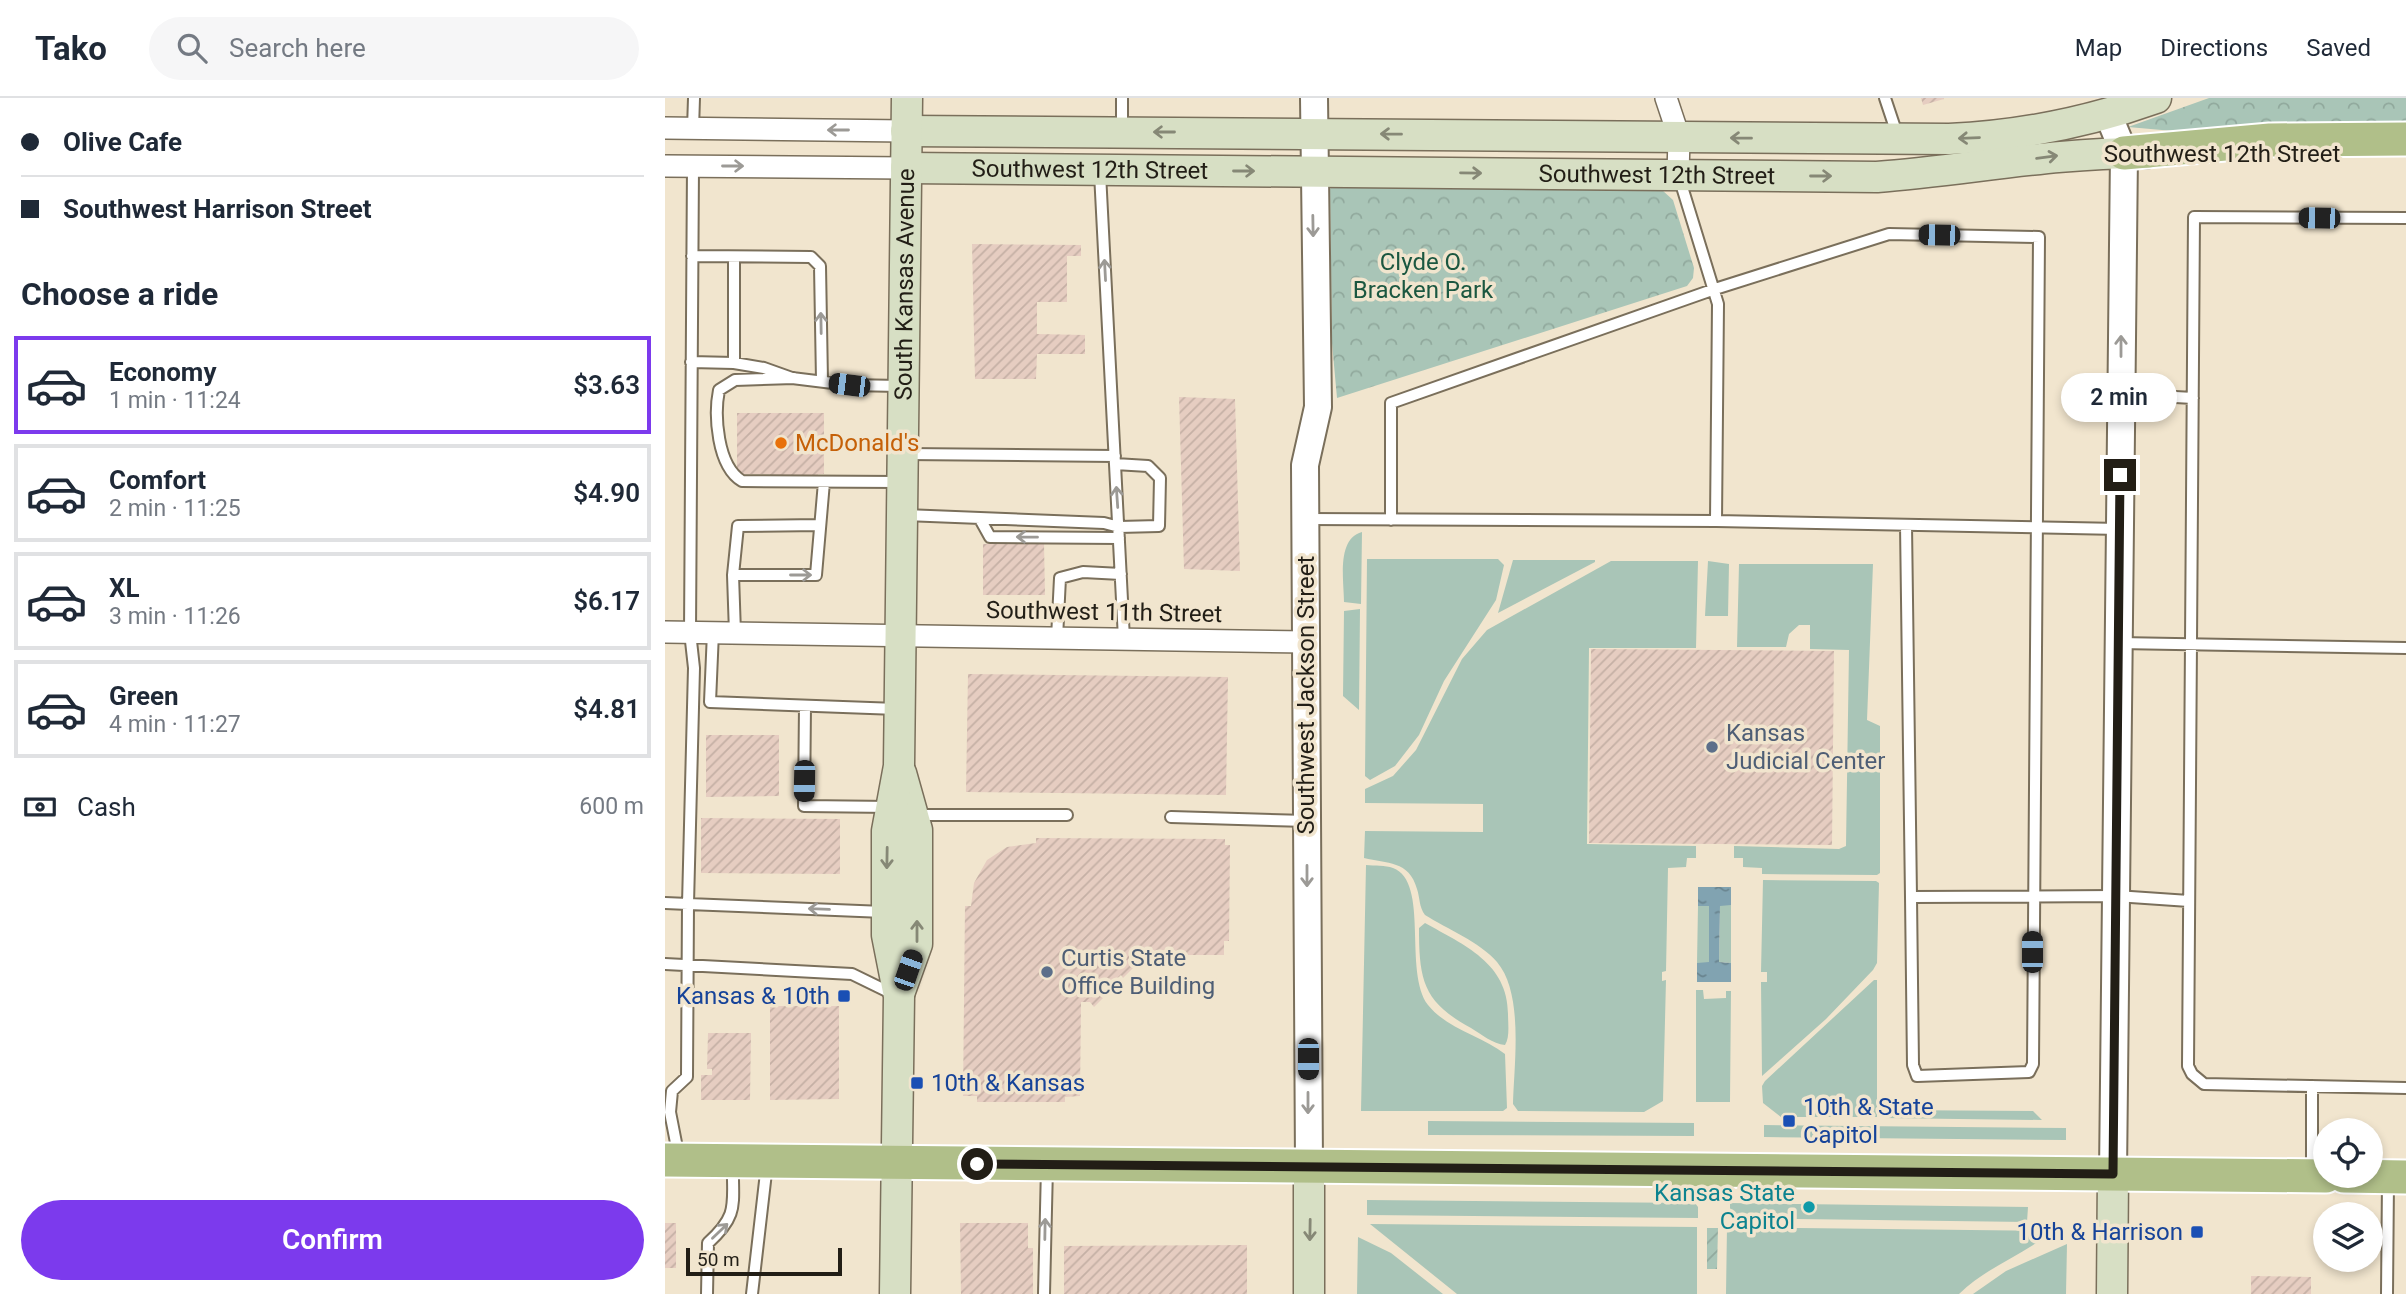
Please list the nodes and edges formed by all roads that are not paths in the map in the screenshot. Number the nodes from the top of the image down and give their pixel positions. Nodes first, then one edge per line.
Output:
1 (694, 98) edge
2 (907, 98) edge
3 (1122, 98) edge
4 (1314, 98) edge
5 (1666, 98) edge
6 (1885, 98) edge
7 (2157, 98) edge
8 (2106, 106) edge
9 (665, 128) edge
10 (694, 129) junction
11 (907, 131) junction
12 (1122, 132) junction
13 (1313, 134) junction
14 (1679, 137) junction
15 (2406, 138) edge
16 (1899, 139) junction
17 (2124, 153) junction
18 (2406, 154) edge
19 (665, 166) edge
20 (693, 166) junction
21 (906, 168) junction
22 (1100, 170) junction
23 (1313, 172) junction
24 (1678, 175) junction
25 (2406, 218) edge
26 (692, 256) junction
27 (734, 257) junction
28 (1715, 289) junction
29 (691, 362) junction
30 (734, 363) junction
31 (794, 378) junction
32 (822, 382) junction
33 (903, 386) junction
34 (2121, 394) junction
35 (2193, 398) junction
36 (1115, 460) junction
37 (902, 468) junction
38 (824, 482) junction
39 (902, 515) junction
40 (980, 519) junction
41 (1305, 519) junction
42 (1391, 520) junction
43 (1716, 521) junction
44 (820, 525) junction
45 (1906, 525) junction
46 (2036, 527) junction
47 (2120, 528) junction
48 (1119, 533) junction
49 (1121, 574) junction
50 (733, 575) junction
51 (665, 632) edge
52 (690, 632) junction
53 (713, 632) junction
54 (735, 633) junction
55 (900, 635) junction
56 (1057, 638) junction
57 (1124, 639) junction
58 (1306, 642) junction
59 (2119, 643) junction
60 (2191, 644) junction
61 (2406, 648) edge
62 (806, 706) junction
63 (899, 709) junction
64 (902, 811) junction
65 (1067, 815) dead end
66 (1171, 817) dead end
67 (1307, 821) junction
68 (2032, 896) junction
69 (2116, 896) junction
70 (1911, 897) junction
71 (2189, 901) junction
72 (665, 903) edge
73 (688, 904) junction
74 (887, 912) junction
75 (665, 964) edge
76 (689, 965) junction
77 (899, 996) junction
78 (2312, 1086) junction
79 (2406, 1088) edge
80 (2317, 1118) edge
81 (672, 1160) edge
82 (733, 1161) junction
83 (768, 1162) junction
84 (897, 1163) junction
85 (1047, 1164) junction
86 (1309, 1167) junction
87 (2113, 1174) junction
88 (2313, 1176) edge
89 (2397, 1177) edge
90 (707, 1294) edge
91 (752, 1294) edge
92 (895, 1294) edge
93 (1045, 1294) edge
94 (1309, 1294) edge
95 (2112, 1294) edge
96 (2387, 1294) edge

1 - 10 lane
2 - 11 main road, South Kansas Avenue
3 - 12 lane
4 - 13 street, Southwest Jackson Street
5 - 14 street
6 - 16 lane
7 - 8 main road, Southwest 12th Street
8 -> 16 main road, Southwest 12th Street
8 - 17 street
9 - 10 street
11 -> 10 street
11 - 12 main road, Southwest 12th Street
11 - 21 main road, South Kansas Avenue
13 -> 12 main road, Southwest 12th Street
14 -> 13 main road, Southwest 12th Street
13 - 23 street, Southwest Jackson Street
16 -> 14 main road, Southwest 12th Street
14 - 24 street
15 - 17 main road
17 - 18 main road, Southwest 12th Street
24 -> 17 main road, Southwest 12th Street
34 -> 17 street
19 - 20 street
20 -> 21 street
20 - 26 lane
21 - 22 main road, Southwest 12th Street
21 - 33 main road, South Kansas Avenue
22 -> 23 main road, Southwest 12th Street
36 -> 22 lane
23 -> 24 main road, Southwest 12th Street
23 -> 41 street, Southwest Jackson Street
24 - 28 lane
25 - 35 lane
26 - 27 lane
26 - 29 lane
27 - 30 lane
32 -> 27 lane
28 - 42 lane
28 - 43 lane
28 - 46 lane
29 - 30 lane
29 - 52 lane
30 - 31 lane
31 - 32 lane
31 - 38 lane
32 - 33 lane
33 - 37 main road, South Kansas Avenue
34 - 35 lane
34 - 47 street
35 - 60 lane
36 - 37 lane
48 -> 36 lane
36 - 48 lane
37 - 38 lane
37 - 39 main road, South Kansas Avenue
38 - 44 lane
39 - 40 lane
39 - 55 main road, South Kansas Avenue
40 - 48 lane
48 -> 40 lane
41 - 42 lane
41 - 58 street, Southwest Jackson Street
42 - 43 lane
43 - 45 lane
44 - 50 lane
50 -> 44 lane
45 - 46 lane
45 - 70 lane
46 - 47 lane
46 - 68 lane
47 - 59 street
48 - 49 lane
49 - 56 lane
49 - 57 lane
50 - 54 lane
51 - 52 street, Southwest 11th Street
52 - 53 street, Southwest 11th Street
52 - 73 lane
53 - 54 street, Southwest 11th Street
53 - 62 lane
54 - 55 street, Southwest 11th Street
55 - 56 street, Southwest 11th Street
55 - 63 main road, South Kansas Avenue
56 - 57 street, Southwest 11th Street
57 - 58 street, Southwest 11th Street
58 - 67 street, Southwest Jackson Street
59 - 60 lane
59 - 69 street
60 - 61 lane
60 - 71 lane
62 - 63 lane
62 - 64 lane
63 - 64 main road, South Kansas Avenue
64 - 65 lane
64 -> 74 main road, South Kansas Avenue
77 -> 64 main road, South Kansas Avenue
66 - 67 lane
67 -> 86 street, Southwest Jackson Street
68 - 69 lane
68 - 70 lane
68 - 70 lane
69 - 71 lane
69 - 87 street
71 - 78 lane
72 - 73 lane
74 -> 73 lane
73 - 76 lane
74 - 77 main road, South Kansas Avenue
75 - 76 lane
76 - 77 lane
76 - 81 lane
77 - 84 main road, South Kansas Avenue
78 - 79 lane
78 - 80 lane
81 - 82 main road
82 - 83 main road
90 -> 82 lane
83 - 84 main road
83 - 91 lane
84 - 85 main road
84 - 92 main road, South Kansas Avenue
85 - 86 main road
93 -> 85 lane
86 - 87 main road
86 -> 94 main road, Southwest Jackson Street
87 - 88 main road
87 - 95 main road
89 - 96 lane

